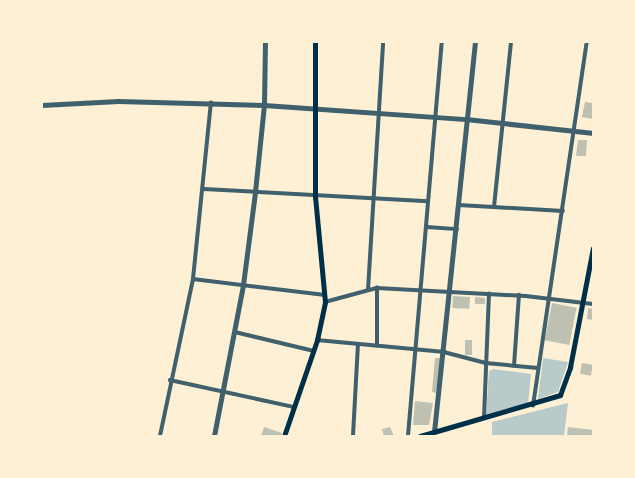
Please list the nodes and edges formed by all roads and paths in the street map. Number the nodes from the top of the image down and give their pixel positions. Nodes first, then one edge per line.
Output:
1 (265, 42) edge
2 (315, 42) edge
3 (384, 42) edge
4 (442, 42) edge
5 (475, 42) edge
6 (511, 42) edge
7 (587, 42) edge
8 (42, 104) edge
9 (211, 104) junction
10 (264, 105) junction
11 (313, 109) junction
12 (378, 113) junction
13 (434, 117) junction
14 (466, 119) junction
15 (501, 123) junction
16 (574, 130) junction
17 (593, 133) edge
18 (204, 189) junction
19 (255, 192) junction
20 (316, 197) junction
21 (376, 200) junction
22 (428, 200) junction
23 (459, 205) junction
24 (494, 207) junction
25 (563, 211) junction
26 (427, 226) junction
27 (456, 229) junction
28 (593, 248) edge
29 (193, 279) junction
30 (243, 285) junction
31 (378, 288) junction
32 (368, 290) junction
33 (420, 290) junction
34 (451, 292) junction
35 (489, 294) junction
36 (325, 295) junction
37 (519, 295) junction
38 (550, 298) junction
39 (325, 302) junction
40 (583, 302) junction
41 (593, 304) edge
42 (235, 332) junction
43 (317, 340) junction
44 (358, 345) junction
45 (377, 346) junction
46 (415, 350) junction
47 (314, 352) junction
48 (444, 352) junction
49 (486, 363) junction
50 (514, 366) junction
51 (538, 368) junction
52 (170, 380) junction
53 (223, 392) junction
54 (533, 406) junction
55 (294, 407) junction
56 (484, 419) junction
57 (434, 432) junction
58 (160, 436) edge
59 (214, 436) edge
60 (284, 436) edge
61 (353, 436) edge
62 (408, 436) edge
63 (420, 436) edge

1 - 10 street
2 - 11 main road
3 - 12 street
4 - 13 street
5 - 14 street
6 - 15 street
7 - 16 street
8 - 9 street
9 - 10 street
9 - 18 street
10 - 11 street
10 - 19 street
11 - 12 street
11 - 20 main road
12 - 13 street
12 - 21 street
13 - 14 street
13 - 22 street
14 - 15 street
14 - 23 street
15 - 16 street
15 - 24 street
16 - 17 street
16 - 25 street
18 - 19 street
18 - 29 street
19 - 20 street
19 - 30 street
20 - 21 street
20 - 36 main road
21 - 22 street
21 - 32 street
22 - 26 street
23 - 24 street
23 - 27 street
24 - 25 street
25 - 38 street
26 - 27 street
26 - 33 street
27 - 34 street
28 - 40 main road
29 - 30 street
29 - 52 street
30 - 36 street
30 - 42 street
31 - 32 street
31 - 33 street
31 - 45 street
32 - 39 street
33 - 34 street
33 - 46 street
34 - 35 street
34 - 48 street
35 - 37 street
35 - 49 street
36 - 39 main road
37 - 38 street
37 - 50 street
38 - 40 street
38 - 51 street
39 - 43 main road
40 - 41 street
40 - 54 main road
42 - 47 street
42 - 53 street
43 - 44 street
43 - 47 main road
44 - 45 street
44 - 61 street
45 - 46 street
46 - 48 street
46 - 62 street
47 - 55 main road
48 - 49 street
48 - 57 street
49 - 50 street
49 - 56 street
50 - 51 street
51 - 54 street
52 - 53 street
52 - 58 street
53 - 55 street
53 - 59 street
54 - 56 main road
55 - 60 main road
56 - 57 main road
57 - 63 main road

